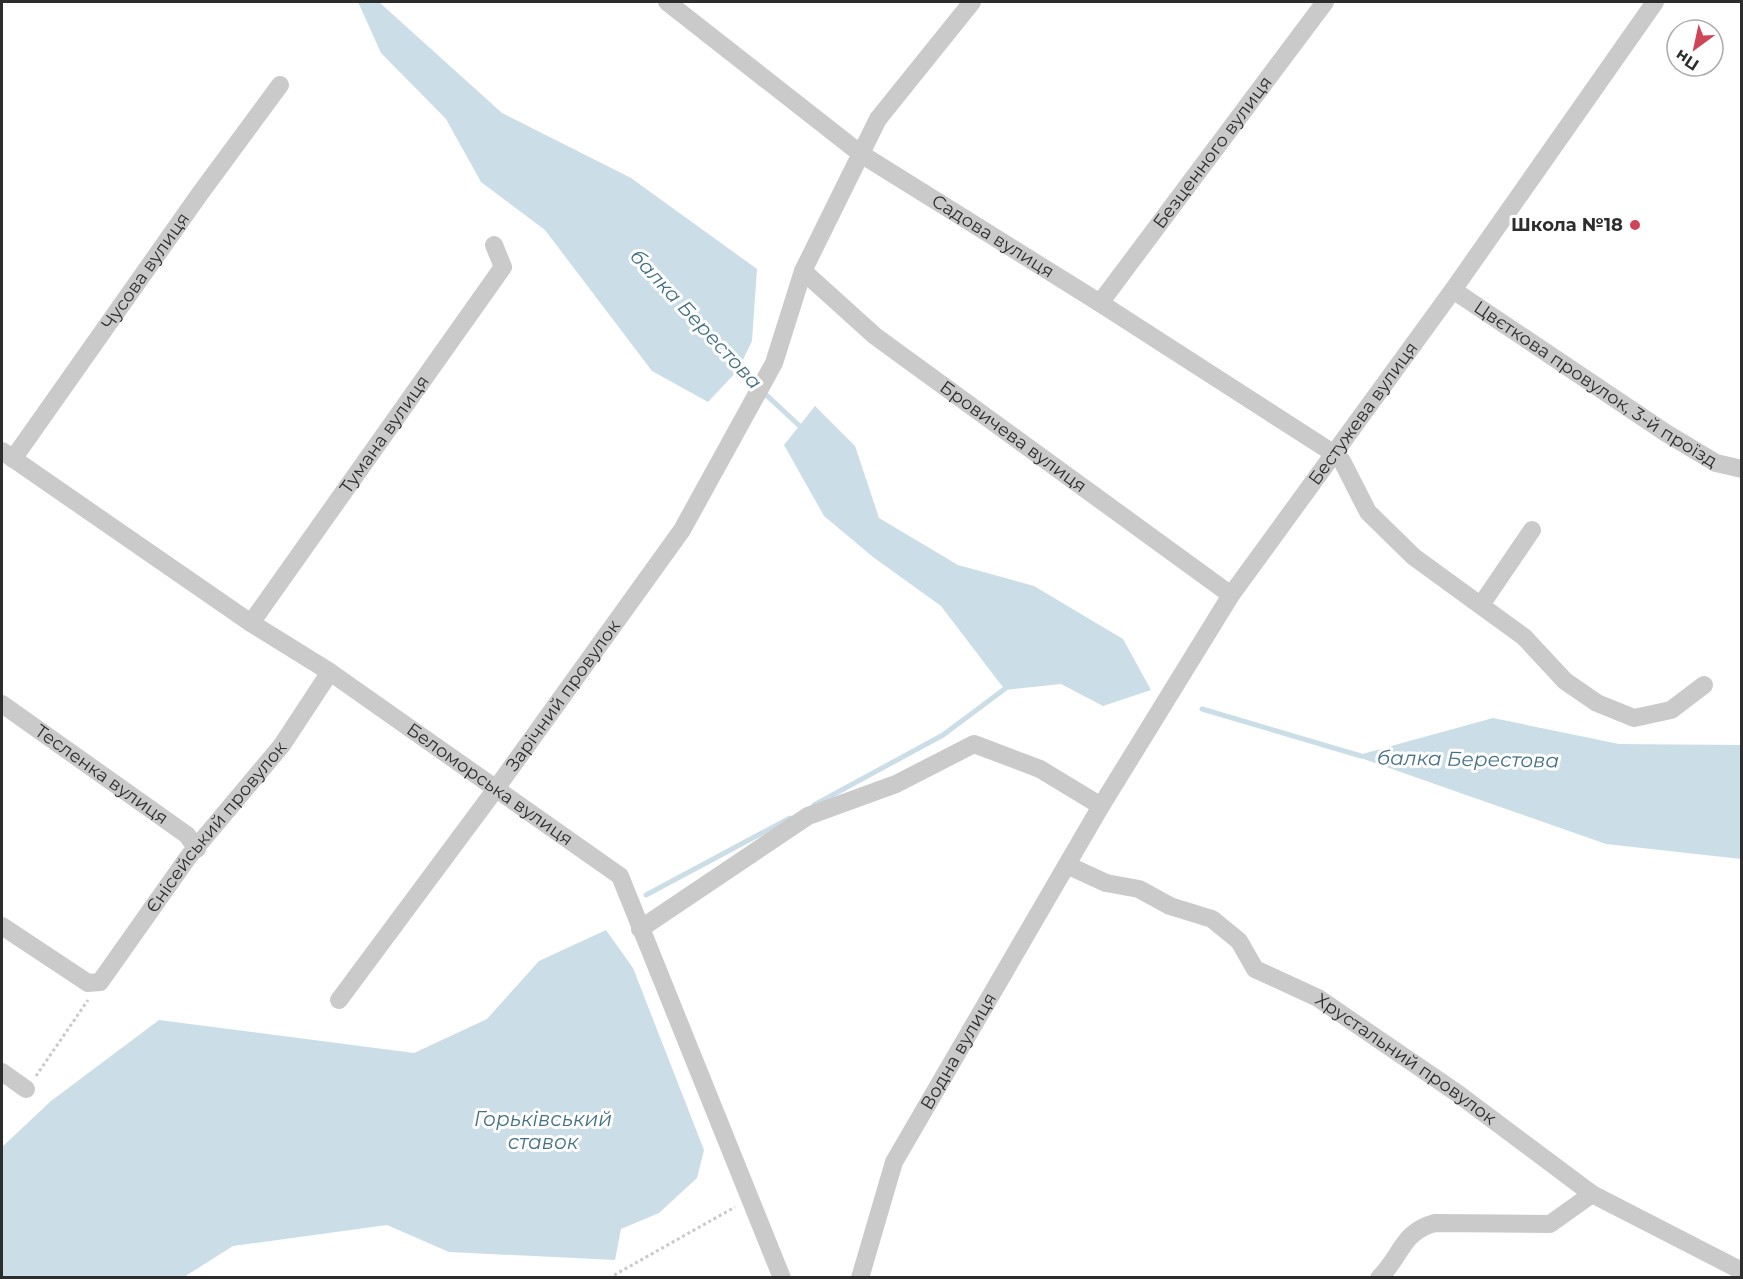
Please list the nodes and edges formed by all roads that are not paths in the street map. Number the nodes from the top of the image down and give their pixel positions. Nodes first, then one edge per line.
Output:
1 (667, 2) edge
2 (972, 2) edge
3 (1324, 2) edge
4 (1655, 2) edge
5 (280, 85) dead end
6 (861, 154) junction
7 (494, 245) dead end
8 (804, 271) junction
9 (1453, 290) junction
10 (1100, 303) junction
11 (1333, 453) junction
12 (7, 455) edge
13 (1742, 469) edge
14 (1532, 530) dead end
15 (1231, 595) junction
16 (1481, 605) junction
17 (251, 623) junction
18 (330, 672) junction
19 (1704, 685) dead end
20 (2, 704) edge
21 (495, 790) junction
22 (1101, 806) junction
23 (1084, 836) joint
24 (197, 849) junction
25 (1067, 865) junction
26 (2, 926) edge
27 (640, 929) junction
28 (339, 1000) dead end
29 (2, 1072) edge
30 (27, 1089) road end
31 (1592, 1194) junction
32 (1742, 1271) edge
33 (1385, 1275) edge
34 (782, 1278) edge
35 (860, 1278) edge

1 - 6 street, Садова вулиця
2 - 6 street, Зарічний провулок
3 - 10 street, Безценного вулиця
4 - 9 street, Бестужева вулиця
5 - 12 street, Чусова вулиця
6 - 8 street, Зарічний провулок
6 - 10 street, Садова вулиця
7 - 17 street, Тумана вулиця
8 - 15 street, Бровичева вулиця
8 - 21 street, Зарічний провулок
9 - 11 street, Бестужева вулиця
9 - 13 street, Цвєткова провулок, 3-й проїзд
10 - 11 street, Садова вулиця
11 - 15 street, Бестужева вулиця
11 - 16 street
12 - 17 street, Беломорська вулиця
14 - 16 street
15 - 22 street, Бестужева вулиця
16 - 19 street
17 - 18 street, Беломорська вулиця
18 - 21 street, Беломорська вулиця
18 - 24 street, Єнісейський провулок
20 - 24 street, Тесленка вулиця
21 - 27 street, Беломорська вулиця
21 - 28 street, Зарічний провулок
22 - 23 street, Бестужева вулиця
22 - 27 street
23 - 25 street, Водна вулиця
24 - 26 street, Єнісейський провулок
25 - 31 street, Хрустальний провулок
25 - 35 street, Водна вулиця
27 - 34 street, Беломорська вулиця
29 - 30 street
31 - 32 street, Хрустальний провулок
31 - 33 street

